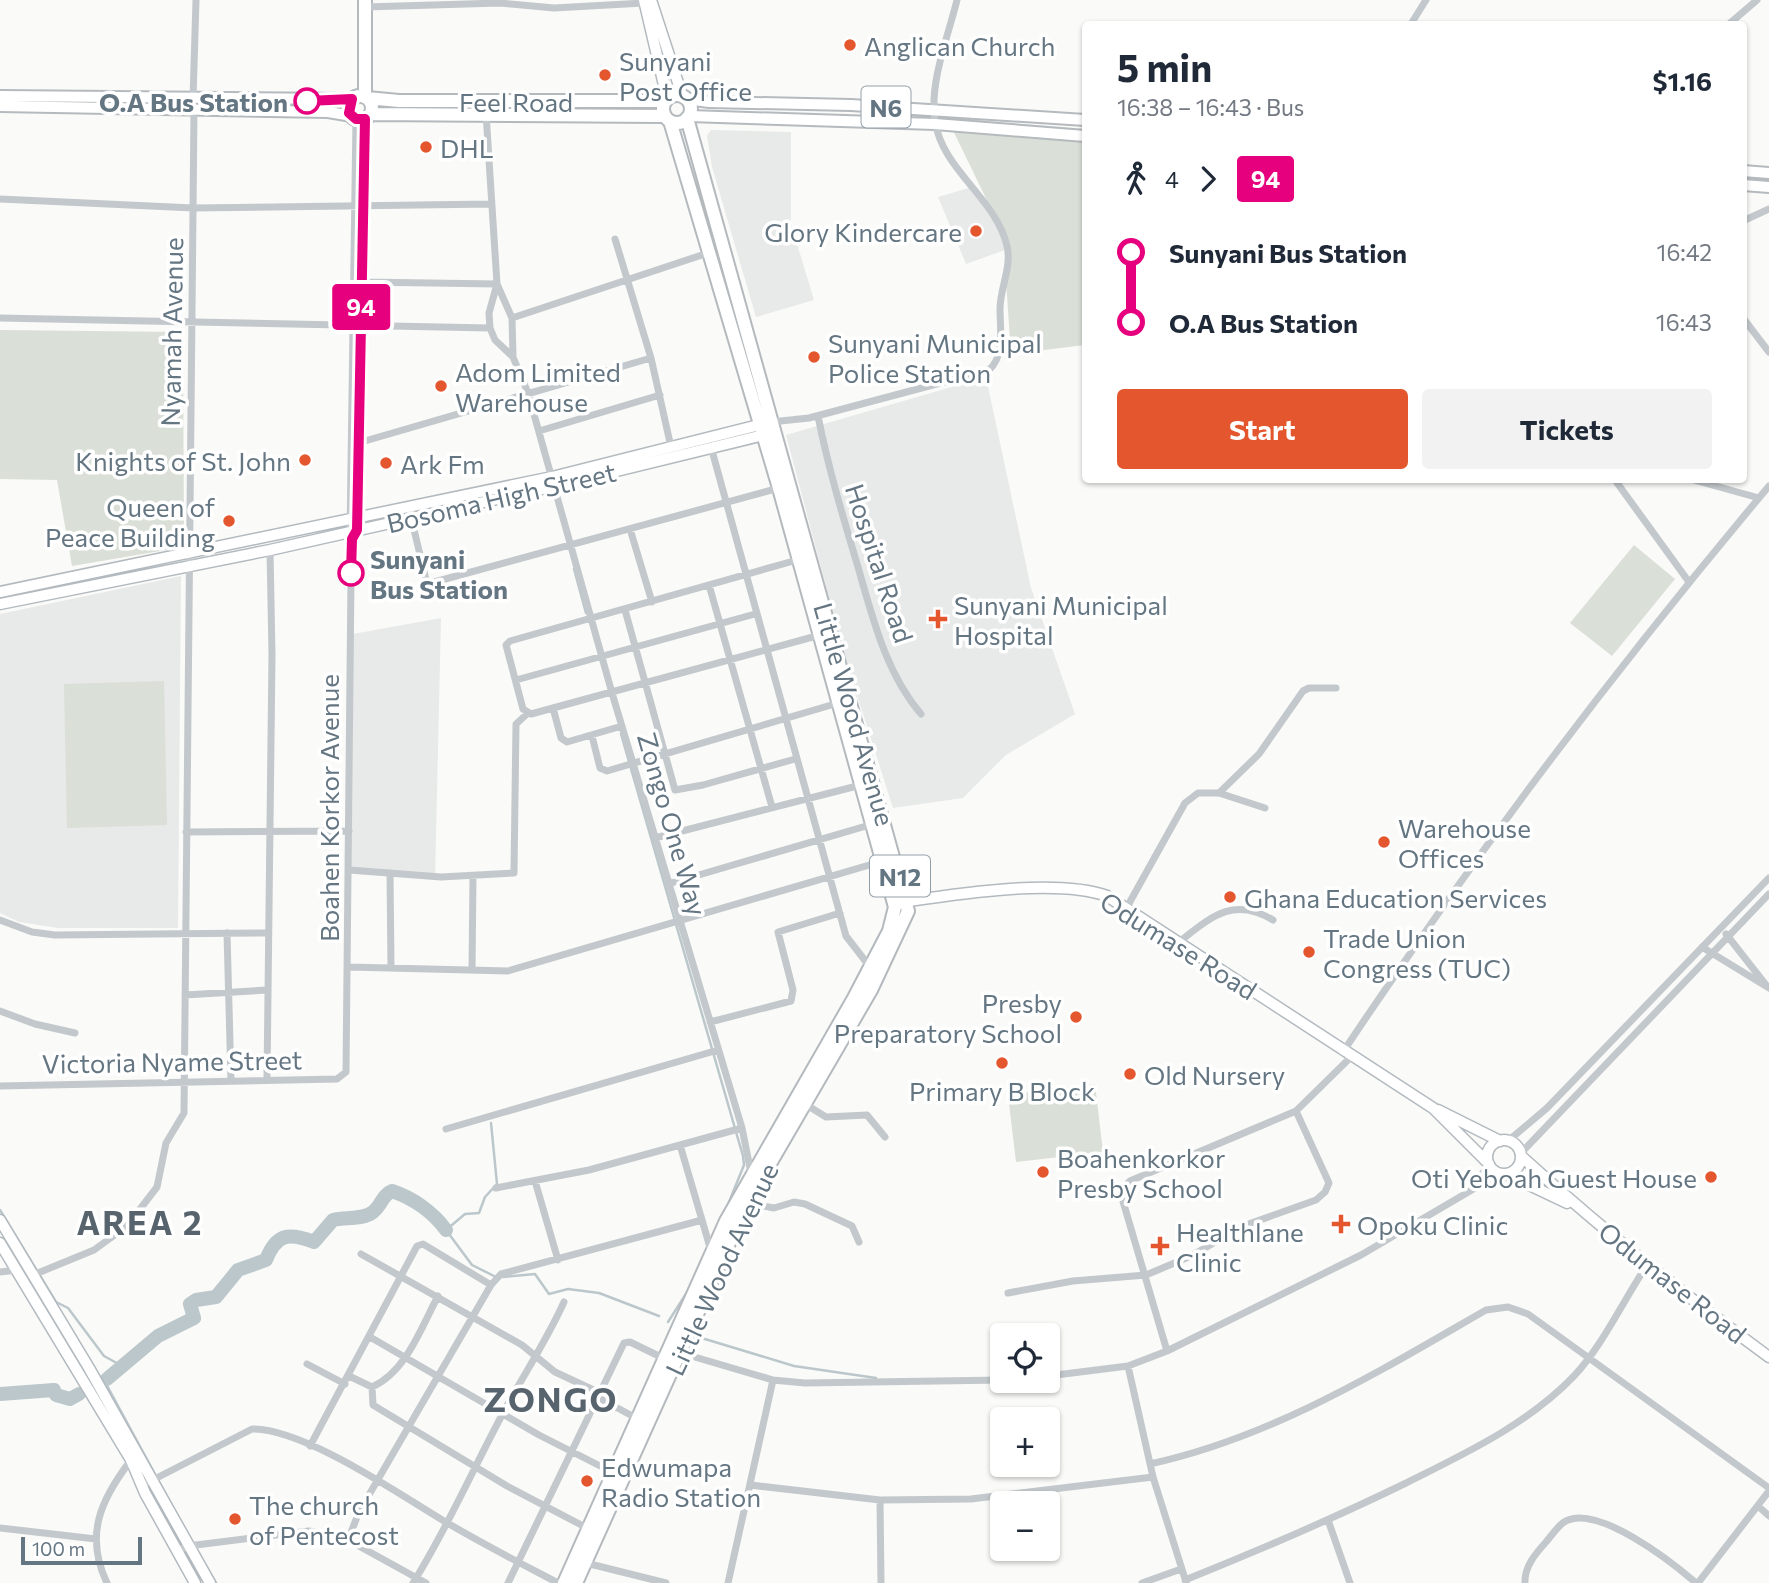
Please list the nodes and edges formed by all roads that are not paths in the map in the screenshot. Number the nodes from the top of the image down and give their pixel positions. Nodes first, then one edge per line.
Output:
1 (196, 0) edge
2 (957, 0) edge
3 (1426, 0) edge
4 (1757, 0) edge
5 (646, 1) edge
6 (362, 2) edge
7 (442, 2) edge
8 (410, 3) edge
9 (1413, 21) edge
10 (1732, 21) edge
11 (0, 96) edge
12 (360, 97) junction
13 (684, 97) junction
14 (666, 100) junction
15 (193, 105) junction
16 (0, 106) edge
17 (934, 109) junction
18 (486, 113) junction
19 (361, 117) junction
20 (687, 117) junction
21 (667, 119) junction
22 (1082, 120) edge
23 (935, 124) junction
24 (1082, 136) edge
25 (1747, 171) edge
26 (1769, 173) edge
27 (1747, 185) edge
28 (1769, 187) edge
29 (0, 199) edge
30 (491, 204) junction
31 (360, 206) junction
32 (193, 208) junction
33 (1769, 209) edge
34 (1747, 219) edge
35 (615, 239) dead end
36 (717, 251) junction
37 (627, 279) junction
38 (362, 282) junction
39 (497, 284) junction
40 (0, 318) edge
41 (512, 318) junction
42 (192, 321) junction
43 (1747, 323) edge
44 (357, 324) junction
45 (490, 328) junction
46 (1769, 352) edge
47 (513, 357) junction
48 (651, 358) junction
49 (528, 393) junction
50 (660, 395) junction
51 (818, 416) junction
52 (767, 429) junction
53 (539, 431) junction
54 (358, 443) junction
55 (671, 447) junction
56 (710, 447) junction
57 (554, 482) junction
58 (1617, 483) edge
59 (1705, 483) edge
60 (1769, 486) edge
61 (779, 488) junction
62 (1759, 498) junction
63 (725, 502) junction
64 (411, 517) junction
65 (352, 519) junction
66 (630, 529) junction
67 (352, 533) junction
68 (571, 546) junction
69 (270, 550) junction
70 (189, 553) junction
71 (797, 560) junction
72 (189, 565) junction
73 (744, 575) junction
74 (809, 575) junction
75 (1689, 582) junction
76 (709, 585) junction
77 (0, 592) edge
78 (816, 601) junction
79 (652, 602) junction
80 (0, 604) edge
81 (625, 610) junction
82 (755, 614) junction
83 (593, 620) junction
84 (720, 623) junction
85 (820, 635) junction
86 (635, 646) junction
87 (764, 649) junction
88 (602, 656) junction
89 (730, 659) junction
90 (516, 680) junction
91 (644, 685) junction
92 (1336, 688) dead end
93 (612, 693) junction
94 (838, 703) junction
95 (553, 708) junction
96 (527, 714) junction
97 (922, 714) dead end
98 (784, 720) junction
99 (622, 726) junction
100 (751, 729) junction
101 (592, 736) junction
102 (664, 754) junction
103 (795, 759) junction
104 (633, 763) junction
105 (762, 768) junction
106 (861, 785) junction
107 (1219, 793) junction
108 (807, 798) junction
109 (772, 807) junction
110 (1265, 808) dead end
111 (873, 824) junction
112 (349, 831) junction
113 (186, 832) junction
114 (269, 832) junction
115 (655, 838) junction
116 (819, 839) junction
117 (883, 861) junction
118 (349, 870) junction
119 (390, 873) junction
120 (473, 876) junction
121 (830, 876) junction
122 (1769, 878) edge
123 (668, 884) junction
124 (1769, 894) edge
125 (908, 901) junction
126 (894, 903) junction
127 (1126, 907) junction
128 (840, 913) junction
129 (0, 919) edge
130 (1273, 919) dead end
131 (679, 920) junction
132 (1720, 928) junction
133 (185, 933) junction
134 (227, 933) junction
135 (267, 933) junction
136 (1729, 937) junction
137 (1179, 942) junction
138 (1702, 947) junction
139 (1713, 955) junction
140 (349, 967) junction
141 (870, 967) junction
142 (391, 968) junction
143 (472, 970) junction
144 (1769, 988) edge
145 (267, 990) junction
146 (229, 993) junction
147 (185, 995) junction
148 (0, 1012) edge
149 (710, 1022) junction
150 (75, 1033) dead end
151 (718, 1050) junction
152 (1347, 1054) junction
153 (343, 1076) joint
154 (267, 1079) junction
155 (231, 1080) junction
156 (186, 1081) junction
157 (0, 1086) edge
158 (806, 1104) junction
159 (1433, 1108) junction
160 (1296, 1111) junction
161 (742, 1128) junction
162 (446, 1129) dead end
163 (885, 1136) dead end
164 (1504, 1141) junction
165 (680, 1145) junction
166 (1521, 1155) junction
167 (1489, 1164) junction
168 (751, 1173) junction
169 (1502, 1174) junction
170 (535, 1181) junction
171 (496, 1188) dead end
172 (1472, 1188) junction
173 (747, 1203) junction
174 (1577, 1208) junction
175 (0, 1220) edge
176 (702, 1220) junction
177 (0, 1242) edge
178 (859, 1242) dead end
179 (361, 1254) dead end
180 (712, 1255) junction
181 (558, 1260) junction
182 (1647, 1265) junction
183 (17, 1270) junction
184 (0, 1272) edge
185 (401, 1274) junction
186 (33, 1275) junction
187 (1146, 1275) junction
188 (495, 1280) junction
189 (1008, 1293) dead end
190 (438, 1296) junction
191 (565, 1302) dead end
192 (472, 1317) junction
193 (370, 1337) junction
194 (1167, 1350) junction
195 (681, 1353) junction
196 (405, 1357) junction
197 (1589, 1357) junction
198 (1769, 1357) edge
199 (536, 1360) junction
200 (666, 1360) junction
201 (307, 1364) dead end
202 (1128, 1366) junction
203 (1060, 1374) edge
204 (438, 1375) junction
205 (347, 1380) junction
206 (773, 1380) junction
207 (990, 1380) edge
208 (372, 1387) junction
209 (599, 1395) junction
210 (502, 1414) junction
211 (639, 1419) junction
212 (410, 1426) junction
213 (310, 1446) junction
214 (572, 1452) junction
215 (131, 1460) junction
216 (1150, 1464) junction
217 (477, 1467) junction
218 (614, 1474) junction
219 (1153, 1478) junction
220 (152, 1480) junction
221 (378, 1480) junction
222 (750, 1485) junction
223 (141, 1486) junction
224 (1769, 1490) edge
225 (880, 1500) junction
226 (544, 1506) junction
227 (1758, 1506) junction
228 (1769, 1516) edge
229 (1328, 1520) junction
230 (448, 1523) junction
231 (0, 1528) edge
232 (589, 1529) junction
233 (96, 1539) junction
234 (348, 1540) junction
235 (188, 1546) junction
236 (177, 1551) junction
237 (518, 1562) junction
238 (586, 1563) junction
239 (1181, 1569) junction
240 (627, 1573) junction
241 (415, 1580) edge
242 (1185, 1581) edge
243 (107, 1583) edge
244 (195, 1583) edge
245 (210, 1583) edge
246 (426, 1583) edge
247 (508, 1583) edge
248 (558, 1583) edge
249 (564, 1583) edge
250 (576, 1583) edge
251 (627, 1583) edge
252 (666, 1583) edge
253 (728, 1583) edge
254 (881, 1583) edge
255 (1142, 1583) edge
256 (1350, 1583) edge
257 (1525, 1583) edge
258 (1697, 1583) edge

1 - 15 street, Nyamah Avenue
2 - 17 street
3 - 9 street
4 - 10 street
5 - 7 street
5 - 13 street
5 - 14 street
6 - 8 street
6 - 12 highway
7 - 8 street
11 - 15 main road, N6
12 - 14 highway, Feel Road / N6
12 - 15 main road, N6
12 - 19 highway
12 - 19 highway
13 - 14 highway, N6
13 - 17 main road, N6
13 - 20 highway
14 - 21 highway
15 - 16 main road, N6
15 - 19 main road, N6
15 - 32 street, Nyamah Avenue
17 - 22 main road, N6
17 - 23 street
18 - 19 highway, Feel Road / N6
18 - 21 highway, Feel Road / N6
18 - 30 street
19 - 31 street, Boahen Korkor Avenue
20 - 21 highway, N6
20 - 23 main road, N6
20 - 36 highway, Little Wood Avenue / N12
21 - 36 highway, Little Wood Avenue / N12
23 - 24 main road, N6
23 - 51 street, Bosoma High Street
25 - 26 main road
27 - 28 main road
29 - 32 street
30 - 31 street
30 - 39 street
31 - 32 street
31 - 38 street, Boahen Korkor Avenue
31 - 44 street, Boahen Korkor Avenue
32 - 42 street, Nyamah Avenue
33 - 34 street
35 - 37 street
36 - 37 street
36 - 52 highway, Little Wood Avenue / N12
37 - 41 street
37 - 48 street
38 - 39 street
38 - 44 street, Boahen Korkor Avenue
39 - 41 street
39 - 45 street
40 - 42 street
41 - 47 street
42 - 44 street
42 - 70 street, Nyamah Avenue
43 - 46 street
44 - 45 street
44 - 54 street, Boahen Korkor Avenue
44 - 65 street, Boahen Korkor Avenue
45 - 47 street
47 - 49 street, Zongo One Way
48 - 49 street
48 - 50 street
49 - 53 street, Zongo One Way
49 - 54 street
50 - 53 street
50 - 55 street
51 - 52 street, Bosoma High Street
51 - 97 street, Hospital Road
52 - 55 street, Bosoma High Street
52 - 56 street, Bosoma High Street
52 - 61 highway, Little Wood Avenue / N12
52 - 74 highway, Little Wood Avenue / N12
53 - 57 street, Zongo One Way
54 - 65 street, Boahen Korkor Avenue
55 - 57 street, Bosoma High Street
56 - 57 street, Bosoma High Street
56 - 63 street
57 - 64 street, Bosoma High Street
57 - 65 street, Bosoma High Street
57 - 68 street, Zongo One Way
58 - 75 street
59 - 62 street
60 - 62 street
61 - 63 street
61 - 71 highway, Little Wood Avenue / N12
62 - 75 street
63 - 66 street
63 - 73 street
64 - 67 street, Bosoma High Street
64 - 68 street
65 - 67 street, Boahen Korkor Avenue
65 - 70 street, Bosoma High Street
66 - 68 street
66 - 79 street
67 - 69 street, Bosoma High Street
67 - 112 street, Boahen Korkor Avenue
68 - 83 street, Zongo One Way
69 - 72 street, Bosoma High Street
69 - 114 street
70 - 72 street, Nyamah Avenue
70 - 77 street, Bosoma High Street
71 - 73 street
71 - 74 highway, Little Wood Avenue / N12
72 - 80 street, Bosoma High Street
72 - 113 street, Nyamah Avenue
73 - 76 street
73 - 82 street
74 - 78 highway, Little Wood Avenue / N12
75 - 152 street
76 - 79 street
76 - 84 street
78 - 85 highway, Little Wood Avenue / N12
78 - 125 highway, Little Wood Avenue / N12
79 - 81 street
81 - 83 street
81 - 86 street
82 - 84 street
82 - 87 street
83 - 88 street, Zongo One Way
83 - 90 street
84 - 86 street
84 - 89 street
85 - 87 street
85 - 94 highway, Little Wood Avenue / N12
86 - 88 street
86 - 91 street
87 - 89 street
87 - 98 street
88 - 90 street
88 - 93 street, Zongo One Way
89 - 91 street
89 - 100 street
90 - 96 street
91 - 93 street
91 - 102 street
92 - 107 street
93 - 95 street
93 - 99 street, Zongo One Way
94 - 98 street
94 - 106 highway, Little Wood Avenue / N12
95 - 96 street
95 - 101 street
96 - 120 street
98 - 100 street
98 - 103 street
99 - 101 street
99 - 104 street, Zongo One Way
100 - 102 street
100 - 105 street
101 - 104 street
102 - 104 street
102 - 105 street
103 - 105 street
103 - 108 street
104 - 115 street, Zongo One Way
105 - 109 street
106 - 108 street
106 - 111 highway, Little Wood Avenue / N12
107 - 110 street
107 - 127 street
108 - 109 street
108 - 116 street
109 - 115 street
111 - 116 street
111 - 117 highway, Little Wood Avenue / N12
112 - 114 street
112 - 118 street, Boahen Korkor Avenue
113 - 114 street
113 - 133 street, Nyamah Avenue
114 - 135 street
115 - 123 street, Zongo One Way
116 - 121 street
116 - 123 street
117 - 121 street
117 - 126 highway, Little Wood Avenue / N12
118 - 119 street
118 - 140 street, Boahen Korkor Avenue
119 - 120 street
119 - 142 street
120 - 143 street
121 - 128 street
121 - 131 street
122 - 132 street
123 - 131 street, Zongo One Way
124 - 136 street
125 - 126 street, Odumase Road
125 - 127 street, Odumase Road
125 - 158 highway, Little Wood Avenue / N12
126 - 141 highway, Little Wood Avenue / N12
127 - 137 street, Odumase Road
128 - 141 street
128 - 149 street
129 - 133 street
130 - 137 street
131 - 143 street
131 - 149 street, Zongo One Way
132 - 136 street
132 - 138 street
133 - 134 street
133 - 147 street, Nyamah Avenue
134 - 135 street
134 - 146 street
135 - 145 street
136 - 139 street
136 - 144 street
137 - 152 street, Odumase Road
138 - 139 street
138 - 164 street
139 - 144 street
139 - 166 street
140 - 142 street
140 - 153 street, Boahen Korkor Avenue
141 - 168 highway, Little Wood Avenue / N12
142 - 143 street
145 - 146 street
145 - 154 street
146 - 147 street
146 - 155 street
147 - 156 street, Nyamah Avenue
148 - 150 street
149 - 151 street, Zongo One Way
151 - 161 street, Zongo One Way
151 - 162 street
152 - 159 street, Odumase Road
152 - 160 street
153 - 154 street, Victoria Nyame Street
154 - 155 street, Victoria Nyame Street
155 - 156 street, Victoria Nyame Street
156 - 157 street, Victoria Nyame Street
156 - 186 street, Nyamah Avenue
158 - 163 street
158 - 173 highway, Little Wood Avenue / N12
159 - 164 street, Odumase Road
159 - 167 street, Odumase Road
160 - 187 street
160 - 187 street
161 - 165 street
161 - 168 street, Zongo One Way
164 - 166 street
164 - 167 street
165 - 170 street
165 - 176 street
166 - 169 street
166 - 174 street, Odumase Road
167 - 169 street
167 - 172 street
168 - 180 highway, Little Wood Avenue / N12
169 - 172 street
169 - 174 street, Odumase Road
170 - 171 street
170 - 181 street
172 - 194 street
173 - 178 street
173 - 195 highway, Little Wood Avenue / N12
174 - 182 street, Odumase Road
175 - 186 street
176 - 180 street
176 - 181 street
177 - 183 street
179 - 185 street
180 - 200 highway, Little Wood Avenue / N12
181 - 188 street
182 - 197 street
182 - 198 street, Odumase Road
183 - 184 street
183 - 215 street
185 - 188 street
185 - 190 street
185 - 193 street
186 - 220 street
187 - 189 street
187 - 194 street
188 - 192 street
190 - 192 street
190 - 196 street
191 - 199 street
192 - 199 street
192 - 204 street
193 - 196 street
193 - 205 street
194 - 202 street
195 - 206 street
195 - 238 highway, Little Wood Avenue / N12
196 - 204 street
196 - 208 street
197 - 216 street
197 - 224 street
197 - 229 street
199 - 209 street
199 - 210 street
200 - 209 street
200 - 211 highway, Little Wood Avenue / N12
201 - 205 street
202 - 203 street
202 - 216 street
204 - 210 street
204 - 212 street
205 - 208 street
205 - 213 street
206 - 207 street
206 - 222 street
208 - 212 street
209 - 211 street
209 - 214 street
210 - 214 street
210 - 217 street
211 - 218 highway, Little Wood Avenue / N12
212 - 217 street
212 - 221 street
213 - 220 street
213 - 221 street
214 - 218 street
214 - 226 street
215 - 223 street
215 - 233 street
216 - 219 street
217 - 226 street
217 - 230 street
218 - 232 highway, Little Wood Avenue / N12
219 - 225 street
219 - 239 street
220 - 223 street
220 - 235 street
221 - 230 street
221 - 234 street
222 - 225 street
222 - 253 street
223 - 236 street
224 - 227 street
225 - 254 street
226 - 232 street
226 - 237 street
227 - 228 street
227 - 258 street
229 - 242 street
229 - 256 street
230 - 237 street
230 - 241 street
231 - 233 street
232 - 249 highway, Little Wood Avenue / N12
233 - 243 street
234 - 235 street
234 - 241 street
235 - 236 street
235 - 245 street
236 - 244 street
237 - 247 street
237 - 248 street
238 - 240 street
238 - 250 highway, Little Wood Avenue / N12
239 - 242 street
239 - 255 street
240 - 251 street
240 - 252 street
241 - 246 street
257 - 258 street

